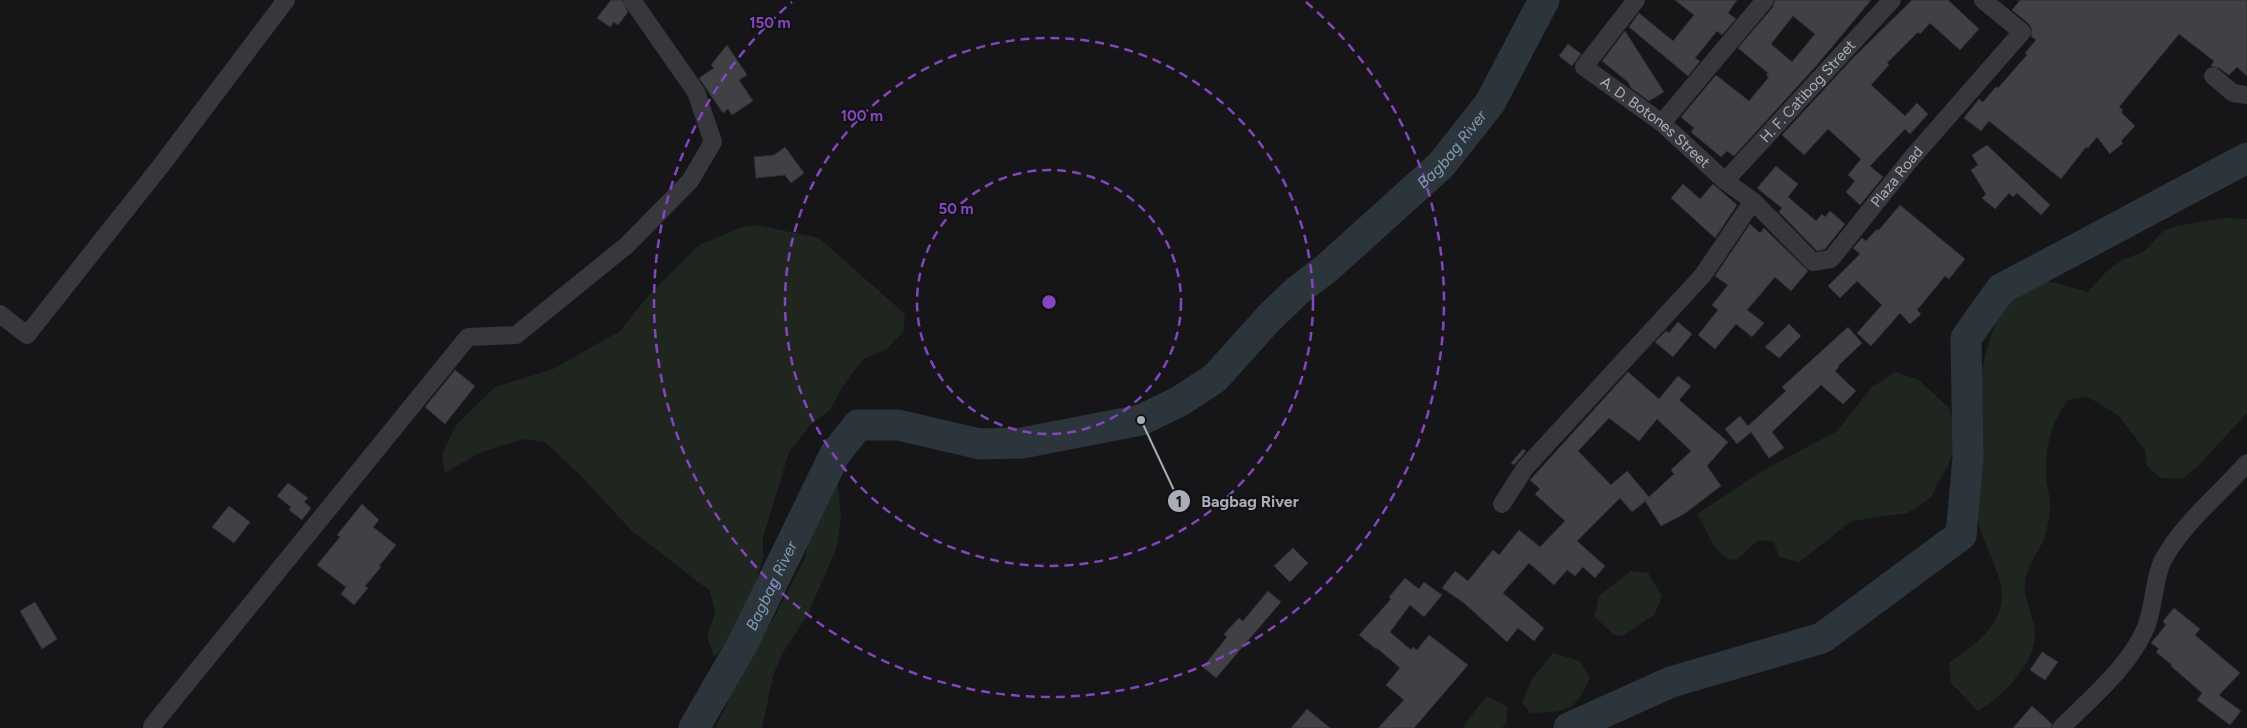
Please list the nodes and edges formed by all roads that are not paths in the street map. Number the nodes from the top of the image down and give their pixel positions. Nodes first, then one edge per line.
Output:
1 (286, 0) edge
2 (632, 0) edge
3 (1636, 0) edge
4 (1765, 0) edge
5 (1892, 0) edge
6 (1983, 0) edge
7 (2214, 76) dead end
8 (2247, 95) edge
9 (1662, 123) junction
10 (1724, 181) junction
11 (1753, 201) junction
12 (0, 314) edge
13 (2247, 463) edge
14 (1502, 504) dead end
15 (152, 726) dead end
16 (2061, 728) edge

1 - 12 street
2 - 15 street
3 - 9 street, A. D. Botones Street
4 - 9 street
5 - 10 street, H. F. Catibog Street
6 - 11 street, Plaza Road
7 - 8 street
9 - 10 street, A. D. Botones Street
10 - 11 street, Plaza Road
11 - 14 street
13 - 16 street

